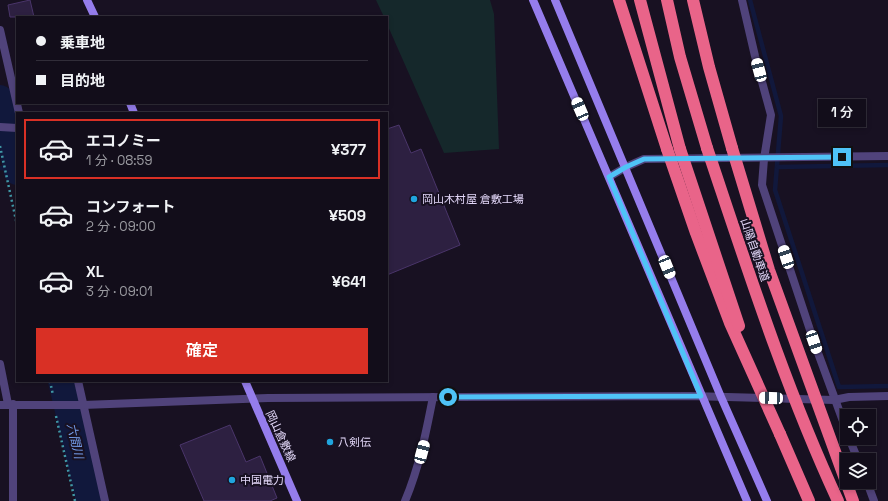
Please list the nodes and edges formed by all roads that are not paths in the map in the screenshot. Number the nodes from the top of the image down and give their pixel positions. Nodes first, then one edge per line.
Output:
1 (88, 0) edge
2 (533, 0) edge
3 (555, 0) edge
4 (619, 0) edge
5 (640, 0) edge
6 (667, 0) edge
7 (693, 0) edge
8 (742, 0) edge
9 (94, 16) edge
10 (0, 30) edge
11 (16, 100) edge
12 (0, 128) edge
13 (16, 128) edge
14 (888, 156) edge
15 (764, 159) junction
16 (626, 167) junction
17 (609, 177) junction
18 (0, 364) edge
19 (78, 382) edge
20 (245, 382) edge
21 (701, 396) junction
22 (888, 396) edge
23 (433, 397) junction
24 (721, 397) junction
25 (252, 398) junction
26 (834, 400) junction
27 (7, 404) edge
28 (79, 405) junction
29 (840, 415) edge
30 (780, 434) junction
31 (870, 489) edge
32 (13, 501) edge
33 (105, 501) edge
34 (297, 501) edge
35 (405, 501) edge
36 (747, 501) edge
37 (766, 501) edge
38 (809, 501) edge
39 (838, 501) edge
40 (853, 501) edge
41 (874, 501) edge

1 - 9 street
2 - 17 street
3 - 16 street
4 - 30 highway, bridge
5 - 30 highway, bridge
6 - 39 highway, 山陽自動車道, bridge
7 - 40 highway, bridge
8 - 15 street
10 - 11 street
12 - 13 street
14 - 15 street
15 - 16 street
15 - 26 street
16 - 17 street
16 - 24 street
17 - 21 street
18 - 27 street
19 - 28 street
20 - 25 street, 岡山倉敷線
21 - 23 street
21 - 24 street
21 - 36 street
22 - 26 street
23 - 25 street
23 - 35 street
24 - 26 street
24 - 37 street
25 - 28 street
25 - 34 street, 岡山倉敷線
26 - 29 street
27 - 28 street
27 - 32 street
28 - 33 street
30 - 38 highway
31 - 41 street

